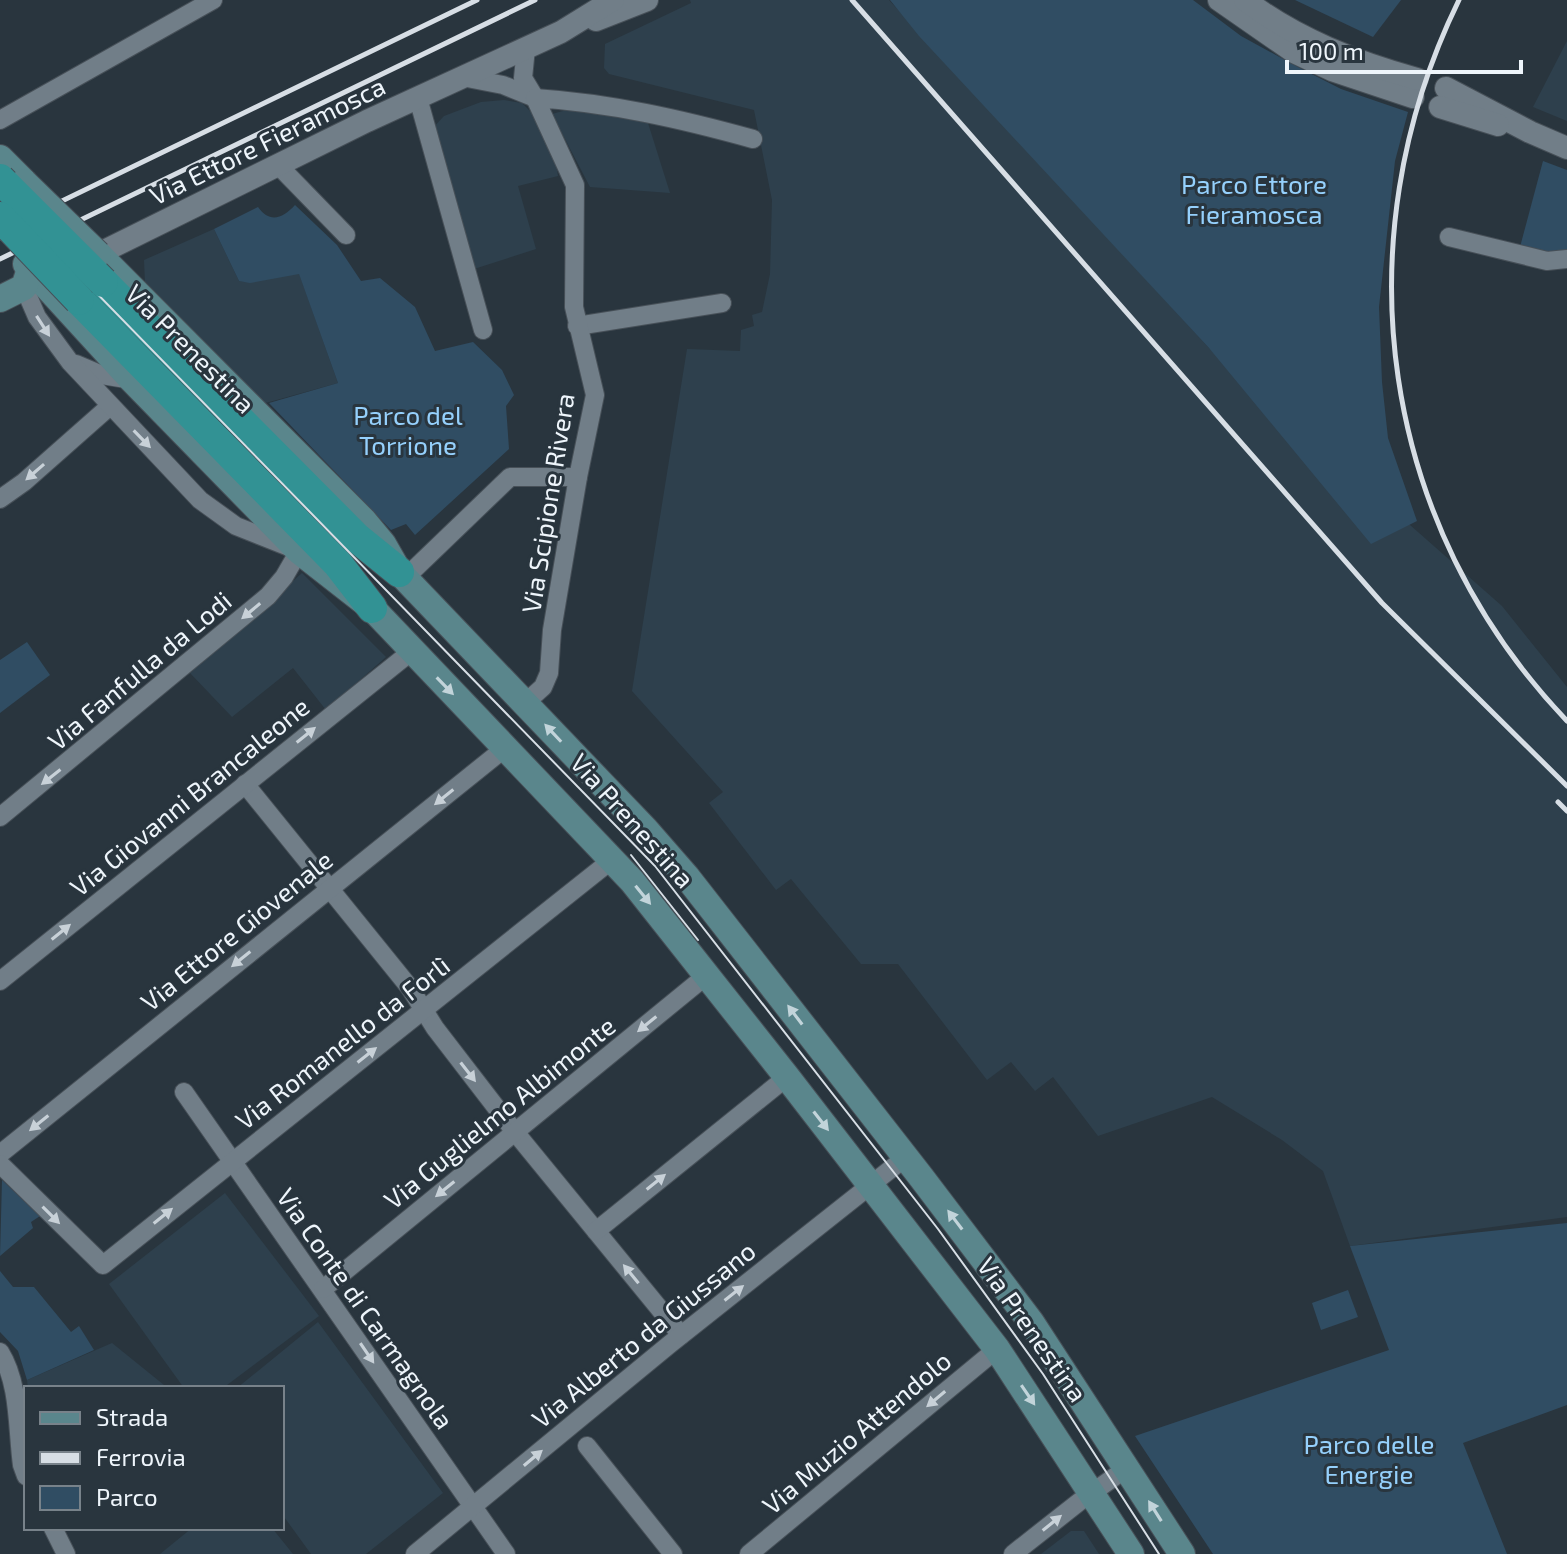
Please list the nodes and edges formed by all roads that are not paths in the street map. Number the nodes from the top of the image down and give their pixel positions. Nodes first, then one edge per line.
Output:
1 (213, 0) edge
2 (613, 0) edge
3 (647, 0) edge
4 (1219, 0) edge
5 (1244, 0) edge
6 (561, 32) junction
7 (526, 48) junction
8 (462, 77) junction
9 (1443, 97) dead end
10 (418, 98) junction
11 (535, 98) junction
12 (0, 120) edge
13 (753, 139) dead end
14 (1567, 148) edge
15 (0, 158) edge
16 (278, 165) junction
17 (12, 180) edge
18 (0, 217) edge
19 (346, 235) dead end
20 (0, 237) edge
21 (1449, 237) dead end
22 (98, 254) junction
23 (1567, 259) edge
24 (26, 272) junction
25 (0, 299) edge
26 (722, 303) dead end
27 (577, 326) junction
28 (483, 330) dead end
29 (70, 362) junction
30 (132, 380) junction
31 (110, 406) junction
32 (578, 477) junction
33 (0, 499) edge
34 (299, 551) junction
35 (402, 575) junction
36 (372, 608) junction
37 (412, 651) junction
38 (524, 704) junction
39 (505, 748) junction
40 (245, 784) junction
41 (0, 817) edge
42 (613, 859) junction
43 (330, 888) junction
44 (707, 975) junction
45 (0, 981) edge
46 (426, 1010) junction
47 (787, 1077) junction
48 (184, 1092) dead end
49 (515, 1132) junction
50 (0, 1154) edge
51 (906, 1157) junction
52 (231, 1162) junction
53 (0, 1164) edge
54 (871, 1185) junction
55 (596, 1231) junction
56 (323, 1289) junction
57 (681, 1335) junction
58 (997, 1349) junction
59 (0, 1352) edge
60 (587, 1446) dead end
61 (1127, 1468) junction
62 (24, 1470) edge
63 (1092, 1492) junction
64 (473, 1507) junction
65 (54, 1530) edge
66 (66, 1554) edge
67 (415, 1554) edge
68 (506, 1554) edge
69 (673, 1554) edge
70 (749, 1554) edge
71 (1013, 1554) edge
72 (1131, 1554) edge
73 (1182, 1554) edge

1 - 12 street
2 - 6 street, Via Ettore Fieramosca
3 - 6 street, Via Ettore Fieramosca
4 - 5 street
6 - 7 street, Via Ettore Fieramosca
7 - 8 street, Via Ettore Fieramosca
7 - 11 street
8 - 10 street, Via Ettore Fieramosca
8 - 11 street
9 - 14 street
10 - 16 street, Via Ettore Fieramosca
10 - 28 street
11 - 13 street
11 - 27 street, Via Scipione Rivera
15 - 17 main road, Via Prenestina
16 - 19 street
16 - 22 street, Via Ettore Fieramosca
17 - 22 main road, Via Prenestina, bridge
17 - 35 highway, bridge
18 - 36 highway, bridge
20 - 24 main road, Via Prenestina
21 - 23 street
22 - 35 main road, Via Prenestina
24 - 25 main road
24 -> 29 street, Via Prenestina
24 - 30 main road, Via Prenestina
26 - 27 street
27 - 32 street, Via Scipione Rivera
29 - 30 street
29 - 31 street, Via Prenestina
30 - 34 main road, Via Prenestina
31 -> 33 street
31 -> 34 street, Via Prenestina
32 - 35 street
32 - 38 street, Via Scipione Rivera
34 - 36 main road, Via Prenestina
34 -> 41 street, Via Fanfulla da Lodi
35 - 38 main road, Via Prenestina
36 - 37 main road, Via Prenestina
37 -> 39 main road, Via Prenestina
40 -> 37 street, Via Giovanni Brancaleone
51 -> 38 main road, Via Prenestina
39 - 42 main road, Via Prenestina
39 -> 43 street, Via Ettore Giovenale
40 - 43 street
45 -> 40 street, Via Giovanni Brancaleone
42 -> 44 main road, Via Prenestina
42 - 46 street, Via Romanello da Forlì
43 - 46 street
43 -> 50 street, Via Ettore Giovenale
44 - 47 main road, Via Prenestina
44 -> 49 street, Via Guglielmo Albimonte
46 -> 49 street
52 -> 46 street, Via Romanello da Forlì
47 -> 54 main road, Via Prenestina
55 -> 47 street
48 - 52 street, Via Conte di Carmagnola
49 - 55 street
49 -> 56 street, Via Guglielmo Albimonte
51 - 54 street, Via Alberto da Giussano
61 -> 51 main road, Via Prenestina
53 -> 52 street, Via Romanello da Forlì
52 - 56 street, Via Conte di Carmagnola
57 -> 54 street, Via Alberto da Giussano
54 - 58 main road, Via Prenestina
57 -> 55 street
56 -> 64 street, Via Conte di Carmagnola
64 -> 57 street, Via Alberto da Giussano
58 -> 63 main road, Via Prenestina
58 -> 70 street, Via Muzio Attendolo
59 - 62 street
60 - 69 street
61 - 63 street
73 -> 61 main road, Via Prenestina
71 -> 63 street
63 - 72 main road, Via Prenestina
64 - 67 street, Via Alberto da Giussano
64 - 68 street, Via Conte di Carmagnola
65 - 66 street

